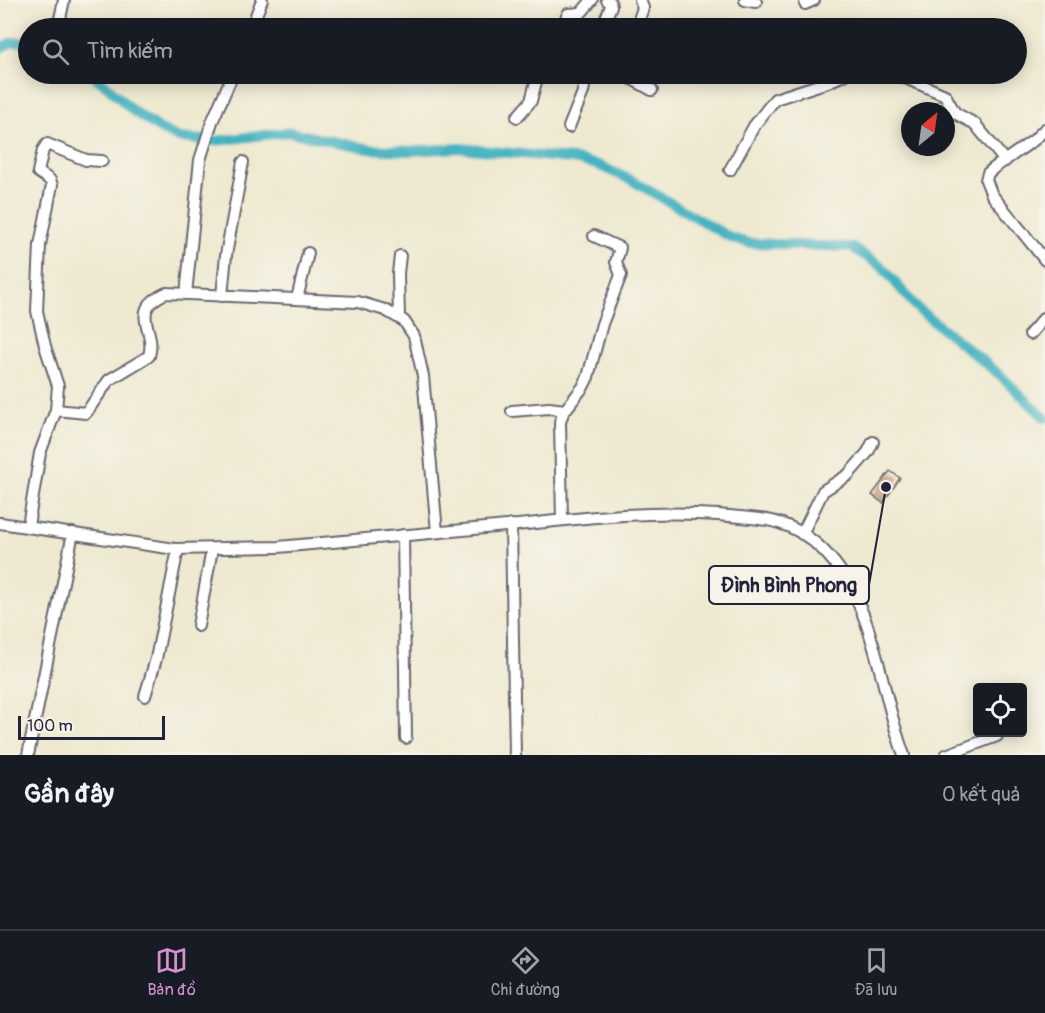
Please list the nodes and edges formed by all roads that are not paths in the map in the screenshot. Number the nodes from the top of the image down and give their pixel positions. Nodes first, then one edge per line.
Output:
1 (64, 0) edge
2 (262, 0) edge
3 (592, 0) edge
4 (607, 0) edge
5 (640, 0) edge
6 (60, 18) edge
7 (255, 18) edge
8 (566, 18) edge
9 (606, 18) edge
10 (640, 18) edge
11 (229, 84) edge
12 (535, 84) edge
13 (584, 84) edge
14 (641, 84) edge
15 (823, 84) edge
16 (919, 84) edge
17 (652, 90) dead end
18 (517, 117) dead end
19 (569, 127) dead end
20 (1045, 129) edge
21 (102, 161) dead end
22 (1005, 161) junction
23 (243, 162) dead end
24 (730, 170) dead end
25 (594, 236) dead end
26 (308, 253) dead end
27 (400, 256) dead end
28 (1045, 260) edge
29 (186, 294) junction
30 (222, 296) junction
31 (297, 299) junction
32 (1045, 317) edge
33 (399, 318) junction
34 (1030, 334) dead end
35 (56, 410) junction
36 (565, 410) junction
37 (512, 411) dead end
38 (873, 442) dead end
39 (562, 520) junction
40 (0, 523) edge
41 (511, 525) junction
42 (28, 526) junction
43 (437, 532) junction
44 (73, 533) junction
45 (802, 534) junction
46 (403, 535) junction
47 (178, 549) junction
48 (212, 549) junction
49 (198, 626) dead end
50 (145, 696) dead end
51 (994, 737) edge
52 (406, 738) dead end
53 (28, 755) edge
54 (515, 755) edge
55 (903, 755) edge
56 (946, 755) edge

1 - 6 street
2 - 7 street
3 - 8 street
4 - 9 street
5 - 10 street
11 - 29 street
12 - 18 street
13 - 19 street
14 - 17 street
15 - 24 street
16 - 22 street
20 - 22 street
21 - 35 street
22 - 28 street
23 - 30 street
25 - 36 street
26 - 31 street
27 - 33 street
29 - 30 street
29 - 35 street
30 - 31 street
31 - 33 street
32 - 34 street
33 - 43 street
35 - 42 street
36 - 37 street
36 - 39 street
38 - 45 street
39 - 41 street
39 - 45 street
40 - 42 street
41 - 43 street
41 - 54 street
42 - 44 street
43 - 46 street
44 - 47 street
44 - 53 street
45 - 55 street
46 - 48 street
46 - 52 street
47 - 48 street
47 - 50 street
48 - 49 street
51 - 56 street

